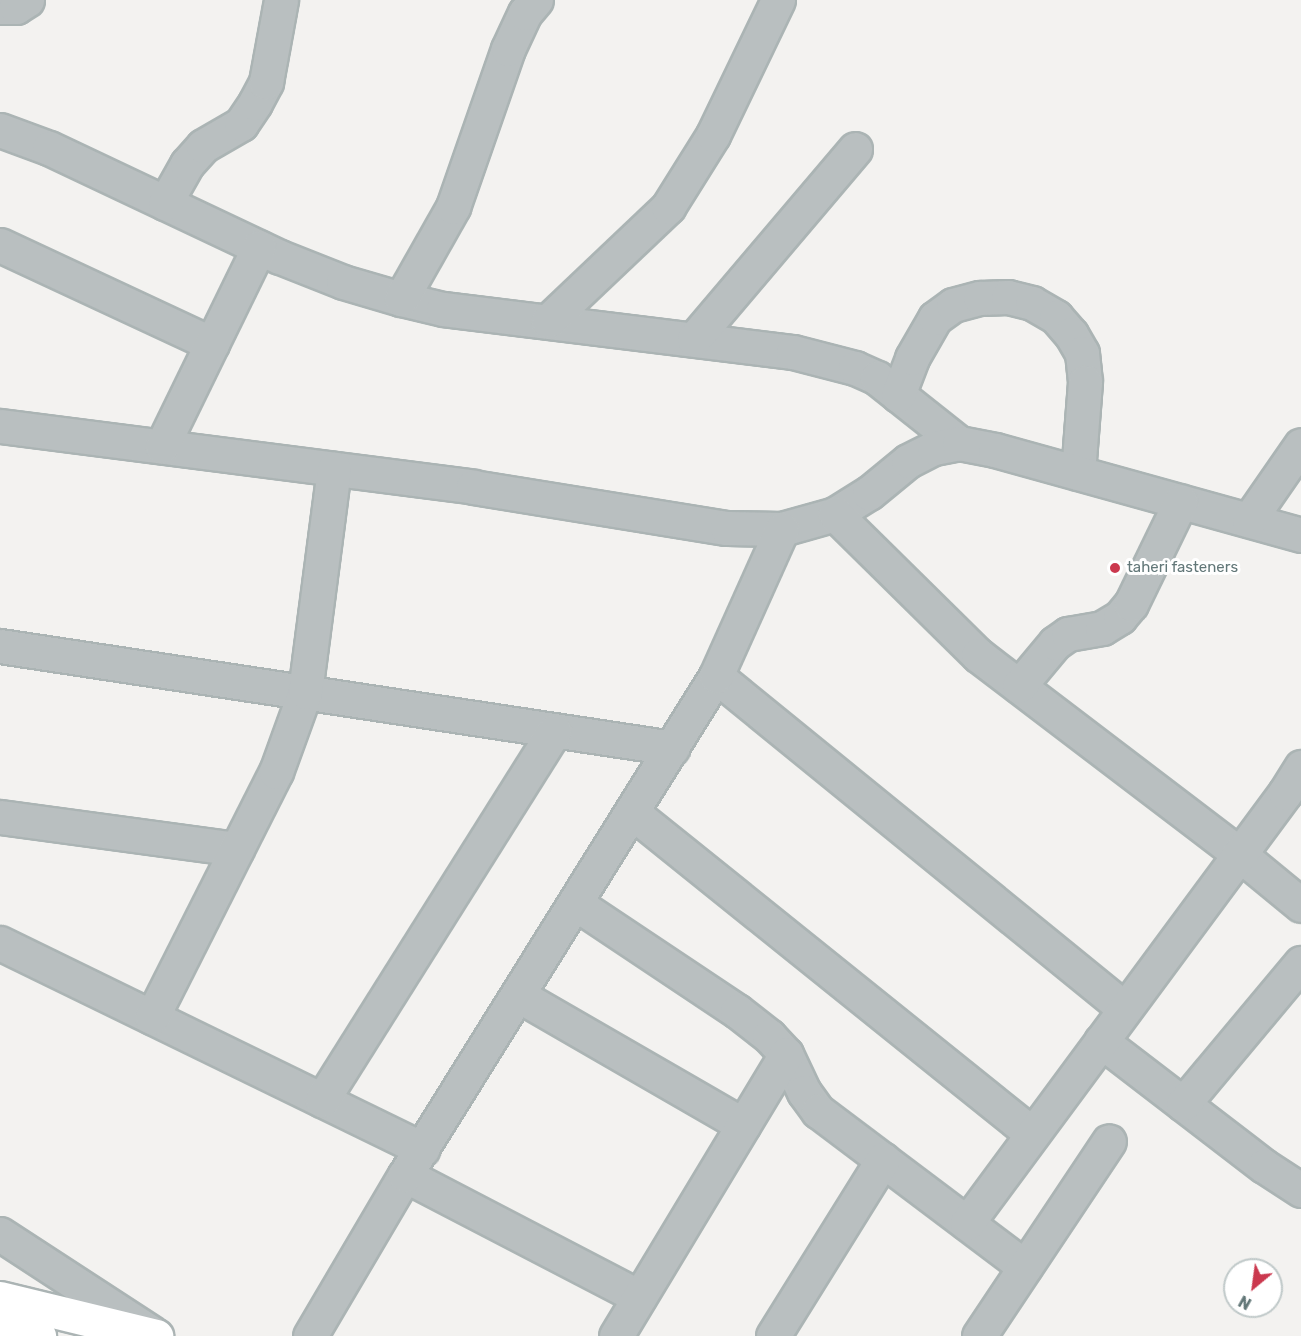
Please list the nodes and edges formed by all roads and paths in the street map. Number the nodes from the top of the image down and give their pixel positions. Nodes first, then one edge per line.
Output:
1 (27, 0) edge
2 (281, 0) edge
3 (536, 0) edge
4 (0, 7) edge
5 (765, 8) edge
6 (0, 130) edge
7 (855, 149) dead end
8 (165, 203) junction
9 (0, 245) edge
10 (259, 247) junction
11 (401, 299) junction
12 (548, 321) junction
13 (694, 339) junction
14 (212, 344) junction
15 (898, 396) junction
16 (0, 426) edge
17 (959, 443) junction
18 (1301, 445) edge
19 (162, 446) junction
20 (334, 469) junction
21 (1078, 472) junction
22 (1181, 501) junction
23 (835, 514) junction
24 (1249, 520) junction
25 (782, 529) junction
26 (1301, 535) edge
27 (0, 646) edge
28 (716, 676) junction
29 (1019, 686) junction
30 (305, 692) junction
31 (554, 731) junction
32 (672, 748) junction
33 (1301, 767) edge
34 (633, 813) junction
35 (0, 817) edge
36 (237, 849) junction
37 (1239, 854) junction
38 (575, 903) junction
39 (1301, 904) edge
40 (0, 942) edge
41 (1301, 963) edge
42 (518, 995) junction
43 (1125, 1009) junction
44 (152, 1017) junction
45 (1101, 1041) junction
46 (786, 1054) junction
47 (322, 1100) junction
48 (1183, 1104) junction
49 (743, 1125) junction
50 (1031, 1133) junction
51 (1109, 1141) dead end
52 (883, 1159) junction
53 (414, 1162) junction
54 (1301, 1190) edge
55 (967, 1223) junction
56 (0, 1234) edge
57 (1025, 1267) junction
58 (0, 1298) edge
59 (639, 1298) junction
60 (0, 1324) edge
61 (38, 1336) edge
62 (156, 1336) edge
63 (309, 1336) edge
64 (616, 1336) edge
65 (773, 1336) edge
66 (979, 1336) edge

1 - 4 street
2 - 8 street
3 - 11 street
5 - 12 street
6 - 8 street
7 - 13 street
8 - 10 street
9 - 14 street
10 - 11 street
10 - 14 street
11 - 12 street
12 - 13 street
13 - 15 street
14 - 19 street
15 - 17 street
15 - 21 street
16 - 19 street
17 - 21 street
17 - 23 street
18 - 24 street
19 - 20 street
20 - 25 street
20 - 30 street
21 - 22 street
22 - 24 street
22 - 29 street
23 - 25 street
23 - 29 street
24 - 26 street
25 - 28 street
27 - 30 street
28 - 32 street
28 - 43 street
29 - 37 street
30 - 31 street
30 - 36 street
31 - 32 street
31 - 47 street
32 - 34 street
33 - 37 street
34 - 38 street
34 - 50 street
35 - 36 street
36 - 44 street
37 - 39 street
37 - 43 street
38 - 42 street
38 - 46 street
40 - 44 street
41 - 48 street
42 - 49 street
42 - 53 street
43 - 45 street
44 - 47 street
45 - 48 street
45 - 50 street
46 - 49 street
46 - 52 street
47 - 53 street
48 - 54 street
49 - 59 street
50 - 55 street
51 - 57 street
52 - 55 street
52 - 65 street
53 - 59 street
53 - 63 street
55 - 57 street
56 - 62 street
57 - 66 street
58 - 62 main road
59 - 64 street
60 - 61 main road

